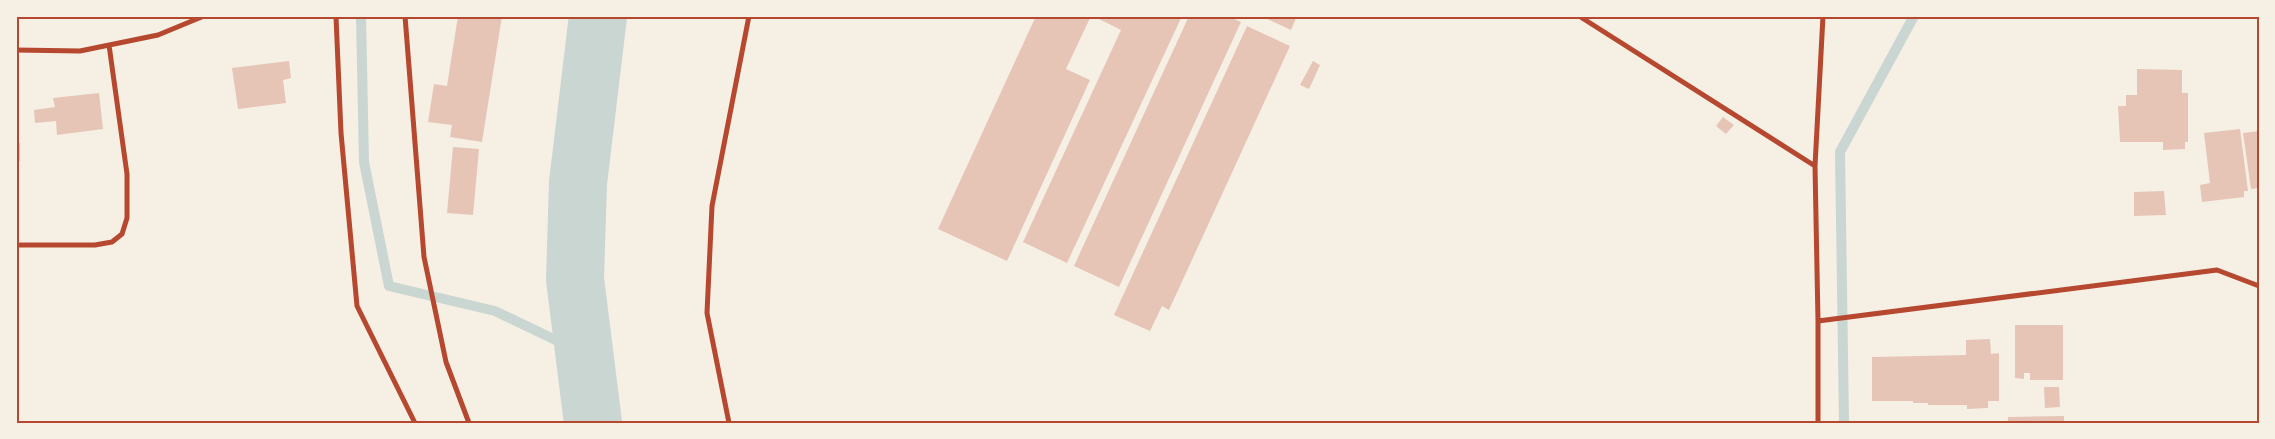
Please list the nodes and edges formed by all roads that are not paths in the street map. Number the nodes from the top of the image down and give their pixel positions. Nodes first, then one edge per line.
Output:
1 (204, 16) edge
2 (405, 16) edge
3 (749, 16) edge
4 (1579, 16) edge
5 (1823, 16) edge
6 (336, 17) edge
7 (109, 45) junction
8 (16, 50) edge
9 (1815, 166) junction
10 (16, 245) edge
11 (2259, 286) edge
12 (1818, 321) junction
13 (415, 423) edge
14 (469, 423) edge
15 (728, 423) edge
16 (1818, 423) edge

1 - 7 street
2 - 14 street
3 - 15 street
4 - 9 street
5 - 9 street
6 - 13 street
7 - 8 street
7 - 10 street
9 - 12 street
11 - 12 street
12 - 16 street

